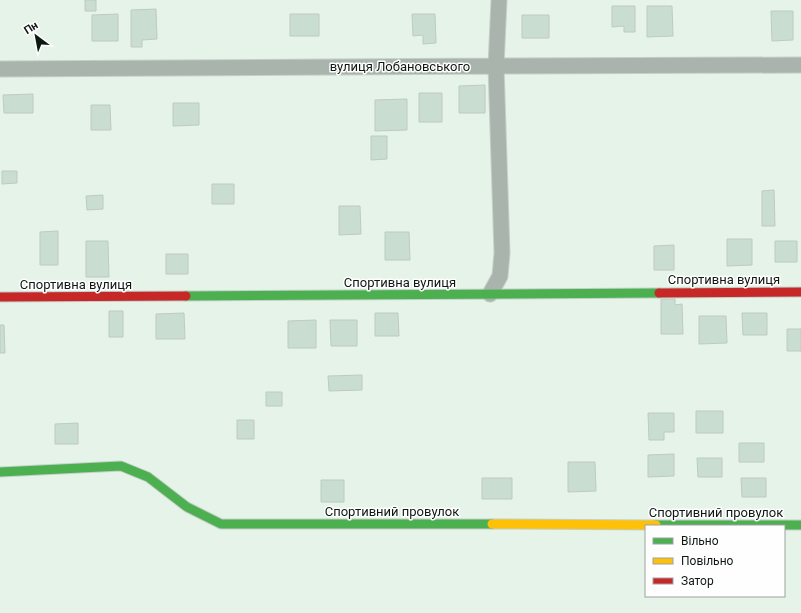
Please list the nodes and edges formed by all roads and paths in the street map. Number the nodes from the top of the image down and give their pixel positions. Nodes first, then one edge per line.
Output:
1 (499, 0) edge
2 (801, 65) edge
3 (496, 66) junction
4 (0, 69) edge
5 (801, 292) edge
6 (490, 294) junction
7 (0, 297) edge
8 (0, 472) edge
9 (801, 525) edge

1 - 3 street
2 - 3 street, вулиця Лобановського
3 - 4 street, вулиця Лобановського
3 - 6 street
5 - 6 street, Спортивна вулиця
6 - 7 street, Спортивна вулиця
8 - 9 street, Спортивний провулок

